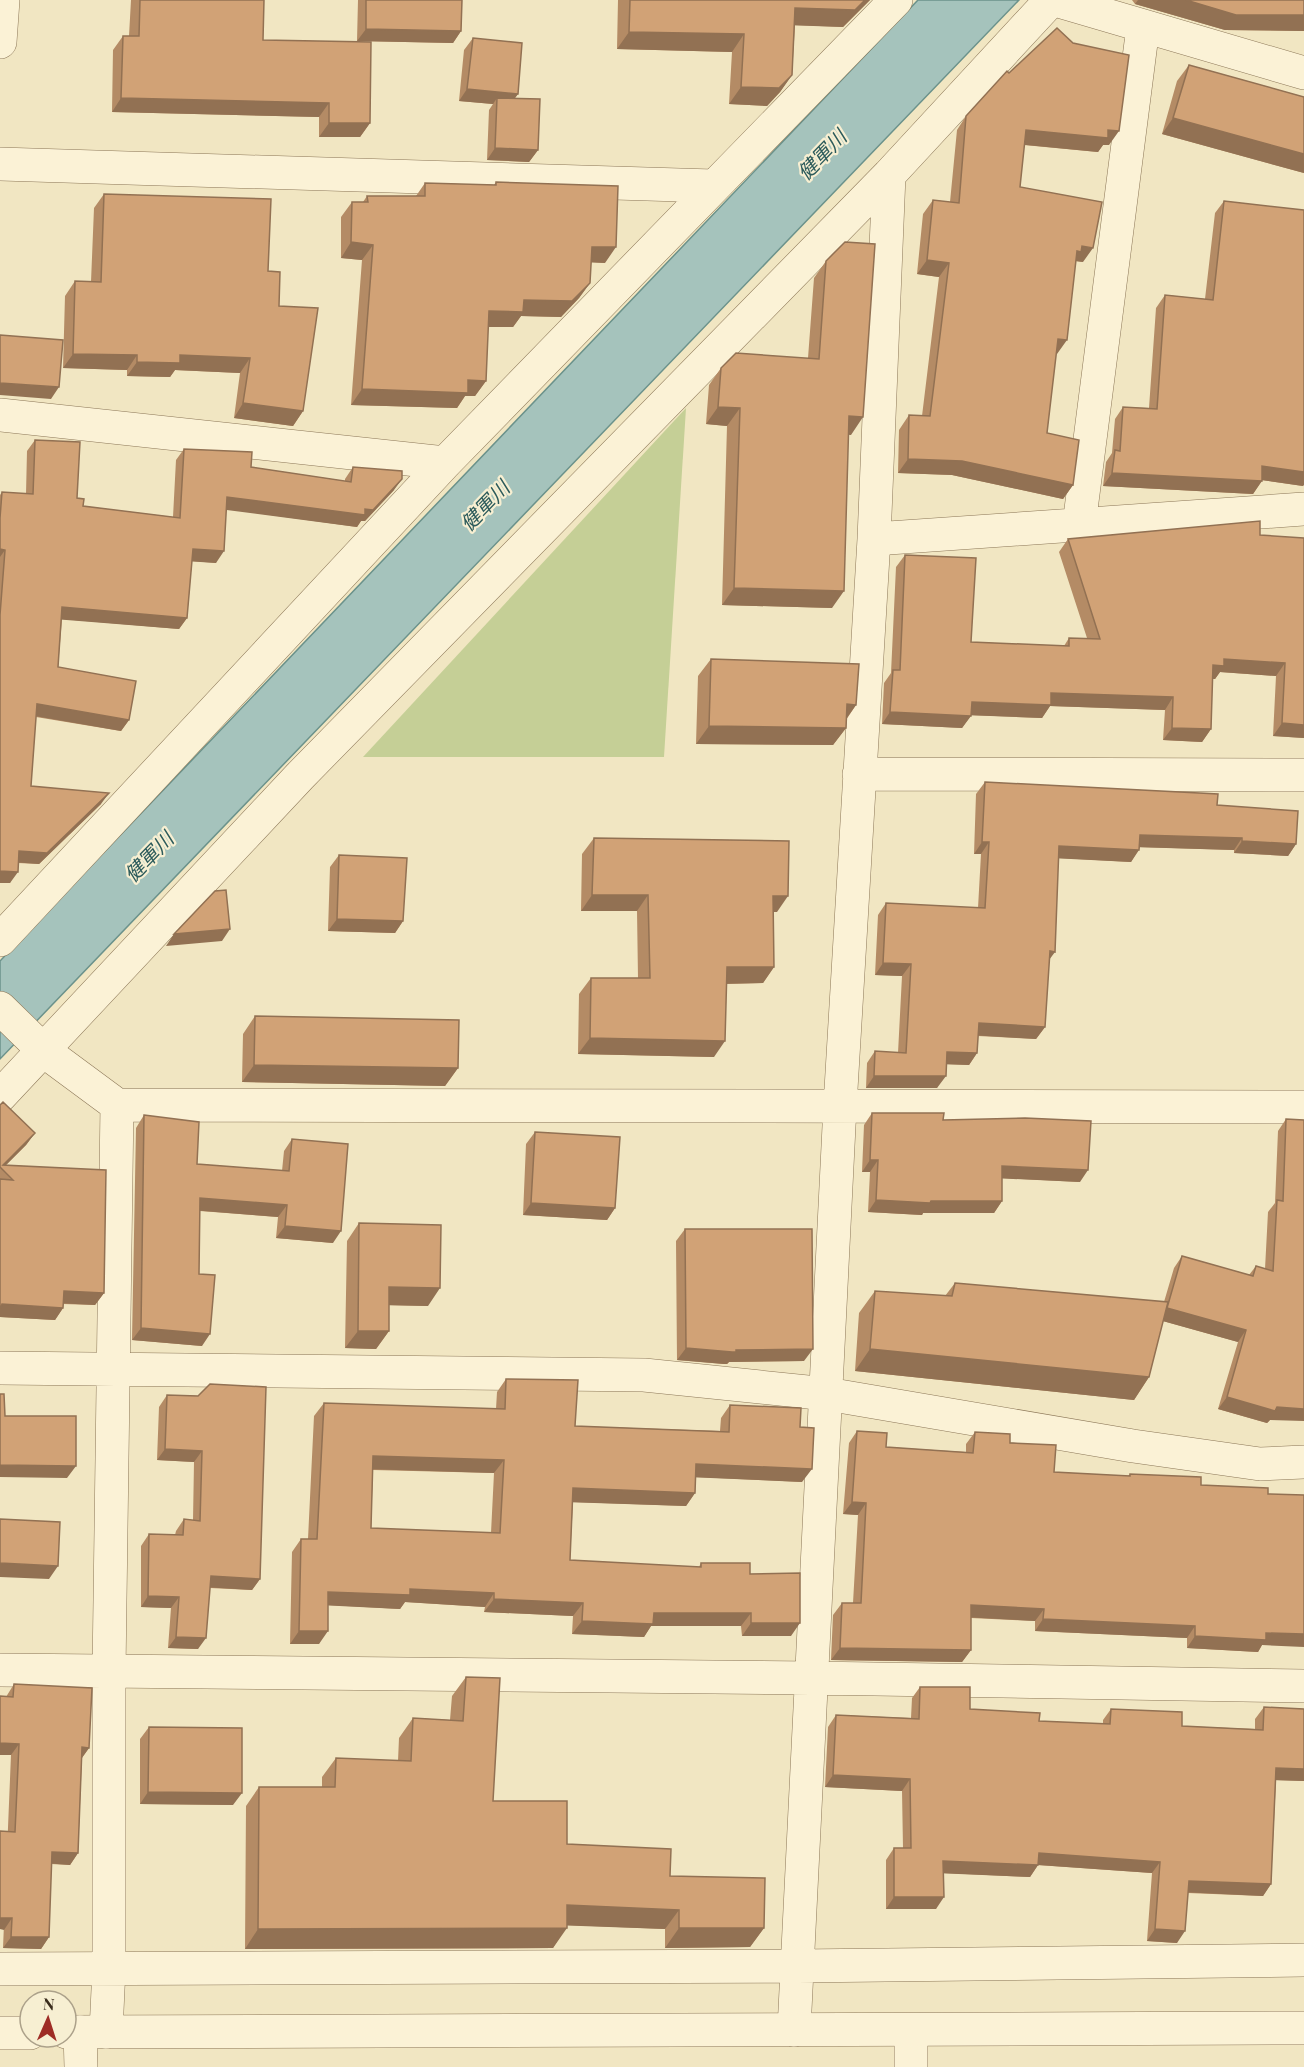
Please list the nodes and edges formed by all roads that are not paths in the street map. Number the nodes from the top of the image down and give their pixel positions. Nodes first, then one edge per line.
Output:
1 (3, 0) edge
2 (896, 0) edge
3 (1053, 0) edge
4 (1143, 27) junction
5 (0, 42) edge
6 (1304, 73) edge
7 (0, 164) edge
8 (889, 175) junction
9 (713, 186) junction
10 (0, 415) edge
11 (445, 463) junction
12 (1304, 509) edge
13 (1079, 525) junction
14 (874, 539) junction
15 (859, 774) junction
16 (1304, 775) edge
17 (0, 940) edge
18 (0, 1008) edge
19 (44, 1051) junction
20 (0, 1096) edge
21 (117, 1105) junction
22 (840, 1106) junction
23 (1304, 1107) edge
24 (0, 1368) edge
25 (114, 1371) junction
26 (827, 1394) junction
27 (1304, 1462) edge
28 (0, 1670) edge
29 (109, 1671) junction
30 (811, 1678) junction
31 (1304, 1686) edge
32 (1304, 1960) edge
33 (798, 1966) junction
34 (109, 1968) junction
35 (0, 1969) edge
36 (1304, 2028) edge
37 (794, 2030) junction
38 (911, 2030) junction
39 (18, 2032) edge
40 (84, 2032) edge
41 (0, 2033) edge
42 (81, 2067) edge
43 (911, 2067) edge

1 - 5 street
2 - 9 street
3 - 4 street
3 - 8 street
4 - 6 street
4 - 13 street
7 - 9 street
8 - 14 street
8 - 19 street
9 - 11 street
10 - 11 street
11 - 17 street
12 - 13 street
13 - 14 street
14 - 15 street
15 - 16 street
15 - 22 street
18 - 19 street
19 - 20 street
19 - 21 street
21 - 22 street
21 - 25 street
22 - 23 street
22 - 26 street
24 - 25 street
25 - 26 street
25 - 29 street
26 - 27 street
26 - 30 street
28 - 29 street
29 - 30 street
29 - 34 street
30 - 31 street
30 - 33 street
32 - 33 street
33 - 34 street
33 - 37 street
34 - 35 street
34 - 40 street
36 - 38 street
37 - 38 street
37 - 40 street
38 - 43 street
39 - 41 street
40 - 42 street

